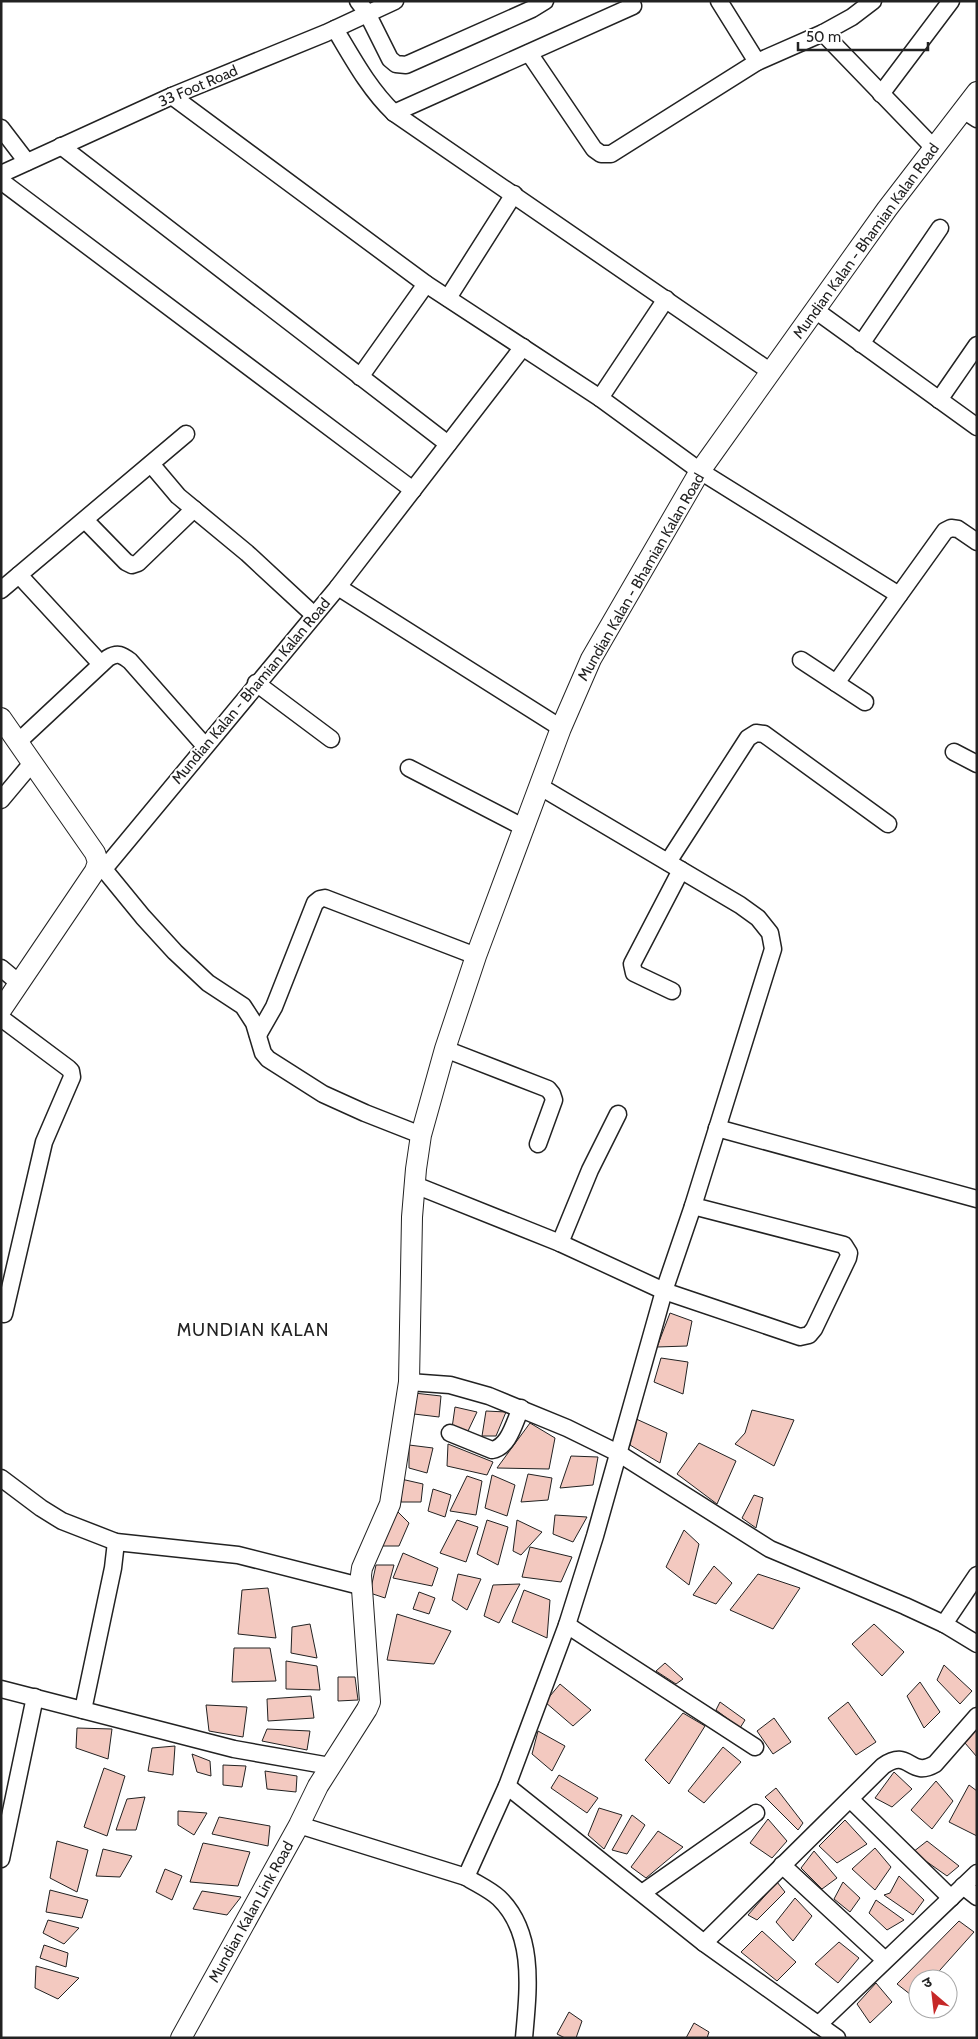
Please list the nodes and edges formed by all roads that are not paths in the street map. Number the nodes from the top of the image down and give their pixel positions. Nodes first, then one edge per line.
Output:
1 (395, 1) edge
2 (545, 1) edge
3 (719, 1) edge
4 (873, 1) edge
5 (951, 1) edge
6 (633, 6) dead end
7 (363, 7) edge
8 (335, 29) junction
9 (823, 34) junction
10 (530, 53) junction
11 (758, 62) junction
12 (977, 92) edge
13 (881, 94) junction
14 (172, 96) junction
15 (394, 113) junction
16 (970, 114) edge
17 (1, 128) edge
18 (61, 146) junction
19 (934, 148) junction
20 (27, 162) junction
21 (1, 174) edge
22 (1, 180) edge
23 (514, 194) junction
24 (940, 228) dead end
25 (426, 284) junction
26 (448, 298) junction
27 (666, 300) junction
28 (815, 310) junction
29 (861, 344) junction
30 (977, 345) edge
31 (523, 347) junction
32 (771, 372) junction
33 (360, 377) junction
34 (600, 398) junction
35 (939, 400) junction
36 (977, 427) edge
37 (186, 434) dead end
38 (448, 444) junction
39 (151, 464) junction
40 (700, 471) junction
41 (413, 490) junction
42 (194, 509) junction
43 (85, 520) junction
44 (977, 542) edge
45 (19, 575) junction
46 (338, 587) junction
47 (1, 590) edge
48 (899, 596) junction
49 (314, 615) junction
50 (801, 660) dead end
51 (101, 664) junction
52 (256, 683) junction
53 (836, 683) junction
54 (865, 702) dead end
55 (1, 718) edge
56 (561, 728) junction
57 (331, 739) dead end
58 (18, 742) junction
59 (205, 746) junction
60 (954, 752) dead end
61 (32, 763) junction
62 (977, 764) edge
63 (409, 768) dead end
64 (540, 786) junction
65 (1, 800) edge
66 (888, 824) dead end
67 (525, 828) junction
68 (101, 865) junction
69 (674, 866) junction
70 (476, 956) junction
71 (1, 968) edge
72 (19, 983) junction
73 (672, 991) dead end
74 (1, 1010) edge
75 (1, 1018) edge
76 (258, 1035) junction
77 (445, 1049) junction
78 (618, 1114) dead end
79 (717, 1128) junction
80 (421, 1135) junction
81 (538, 1144) dead end
82 (415, 1185) junction
83 (977, 1199) edge
84 (693, 1206) junction
85 (560, 1242) junction
86 (664, 1291) junction
87 (4, 1314) dead end
88 (409, 1382) junction
89 (521, 1408) junction
90 (450, 1434) dead end
91 (618, 1454) junction
92 (1, 1478) edge
93 (116, 1542) junction
94 (977, 1575) edge
95 (360, 1586) junction
96 (944, 1624) junction
97 (567, 1625) junction
98 (977, 1644) edge
99 (1, 1689) edge
100 (35, 1698) junction
101 (83, 1710) junction
102 (977, 1716) edge
103 (755, 1747) dead end
104 (330, 1766) junction
105 (506, 1786) junction
106 (850, 1799) junction
107 (756, 1814) dead end
108 (299, 1825) junction
109 (1, 1859) edge
110 (782, 1865) junction
111 (977, 1873) edge
112 (466, 1877) junction
113 (963, 1886) junction
114 (642, 1893) junction
115 (977, 1897) edge
116 (951, 1898) junction
117 (704, 1943) junction
118 (884, 1960) junction
119 (818, 2025) junction
120 (181, 2038) edge
121 (524, 2038) edge
122 (836, 2038) edge

1 - 7 street, 33 Foot Road
2 - 7 street
3 - 11 street
4 - 9 street
5 - 13 street
6 - 10 street
7 - 8 street, 33 Foot Road
8 - 14 street, 33 Foot Road
8 - 15 street
9 - 11 street
9 - 13 street
10 - 11 street
10 - 15 street
12 - 16 street, Mundian Kalan - Bhamian Kalan Road
13 - 19 street
14 - 18 street, 33 Foot Road
14 - 25 street
15 - 23 street
16 - 19 street, Mundian Kalan - Bhamian Kalan Road
17 - 20 street
18 - 20 street, 33 Foot Road
18 - 33 street
19 - 28 street, Mundian Kalan - Bhamian Kalan Road
20 - 21 street, 33 Foot Road
22 - 41 street
23 - 26 street
23 - 27 street
24 - 29 street
25 - 26 street
25 - 33 street
26 - 31 street
27 - 32 street
27 - 34 street
28 - 29 street
28 - 32 street, Mundian Kalan - Bhamian Kalan Road
29 - 35 street
30 - 35 street
31 - 34 street
31 - 38 street
32 - 40 street, Mundian Kalan - Bhamian Kalan Road
33 - 38 street
34 - 40 street
35 - 36 street
37 - 39 street
38 - 41 street
39 - 42 street
39 - 43 street
40 - 48 street
40 - 56 street, Mundian Kalan - Bhamian Kalan Road
41 - 46 street
42 - 43 street
42 - 49 street
43 - 45 street
44 - 48 street
45 - 47 street
45 - 51 street
46 - 49 street, Mundian Kalan - Bhamian Kalan Road
46 - 56 street, Mundian Kalan - Bhamian Kalan Road
48 - 53 street
49 - 52 street, Mundian Kalan - Bhamian Kalan Road
50 - 53 street
51 - 58 street
51 - 59 street
52 - 57 street
52 - 59 street, Mundian Kalan - Bhamian Kalan Road
53 - 54 street
55 - 58 street
56 - 64 street, Mundian Kalan Link Road
58 - 61 street
59 - 68 street, Mundian Kalan - Bhamian Kalan Road
60 - 62 street
61 - 65 street
61 - 68 street
63 - 67 street
64 - 67 street, Mundian Kalan Link Road
64 - 69 street
66 - 69 street
67 - 70 street, Mundian Kalan Link Road
68 - 72 street
68 - 76 street
69 - 73 street
69 - 79 street
70 - 76 street
70 - 77 street, Mundian Kalan Link Road
71 - 72 street
72 - 74 street
75 - 87 street
76 - 80 street
77 - 80 street, Mundian Kalan Link Road
77 - 81 street
78 - 85 street
79 - 83 street
79 - 84 street
80 - 82 street, Mundian Kalan Link Road
82 - 85 street
82 - 88 street, Mundian Kalan Link Road
84 - 86 street
84 - 86 street
85 - 86 street
86 - 91 street
88 - 89 street
88 - 95 street, Mundian Kalan Link Road
89 - 90 street
89 - 91 street
91 - 96 street
91 - 97 street
92 - 93 street
93 - 95 street
93 - 101 street
94 - 96 street
95 - 104 street, Mundian Kalan Link Road
96 - 98 street
97 - 103 street
97 - 105 street
99 - 100 street
100 - 101 street
100 - 109 street
101 - 104 street
102 - 106 street
104 - 108 street, Mundian Kalan Link Road
105 - 112 street
105 - 114 street
106 - 110 street
106 - 116 street
107 - 114 street
108 - 112 street
108 - 120 street, Mundian Kalan Link Road
110 - 117 street
110 - 118 street
111 - 113 street
112 - 121 street
113 - 115 street
113 - 116 street
114 - 117 street
116 - 118 street
117 - 119 street
118 - 119 street
119 - 122 street

